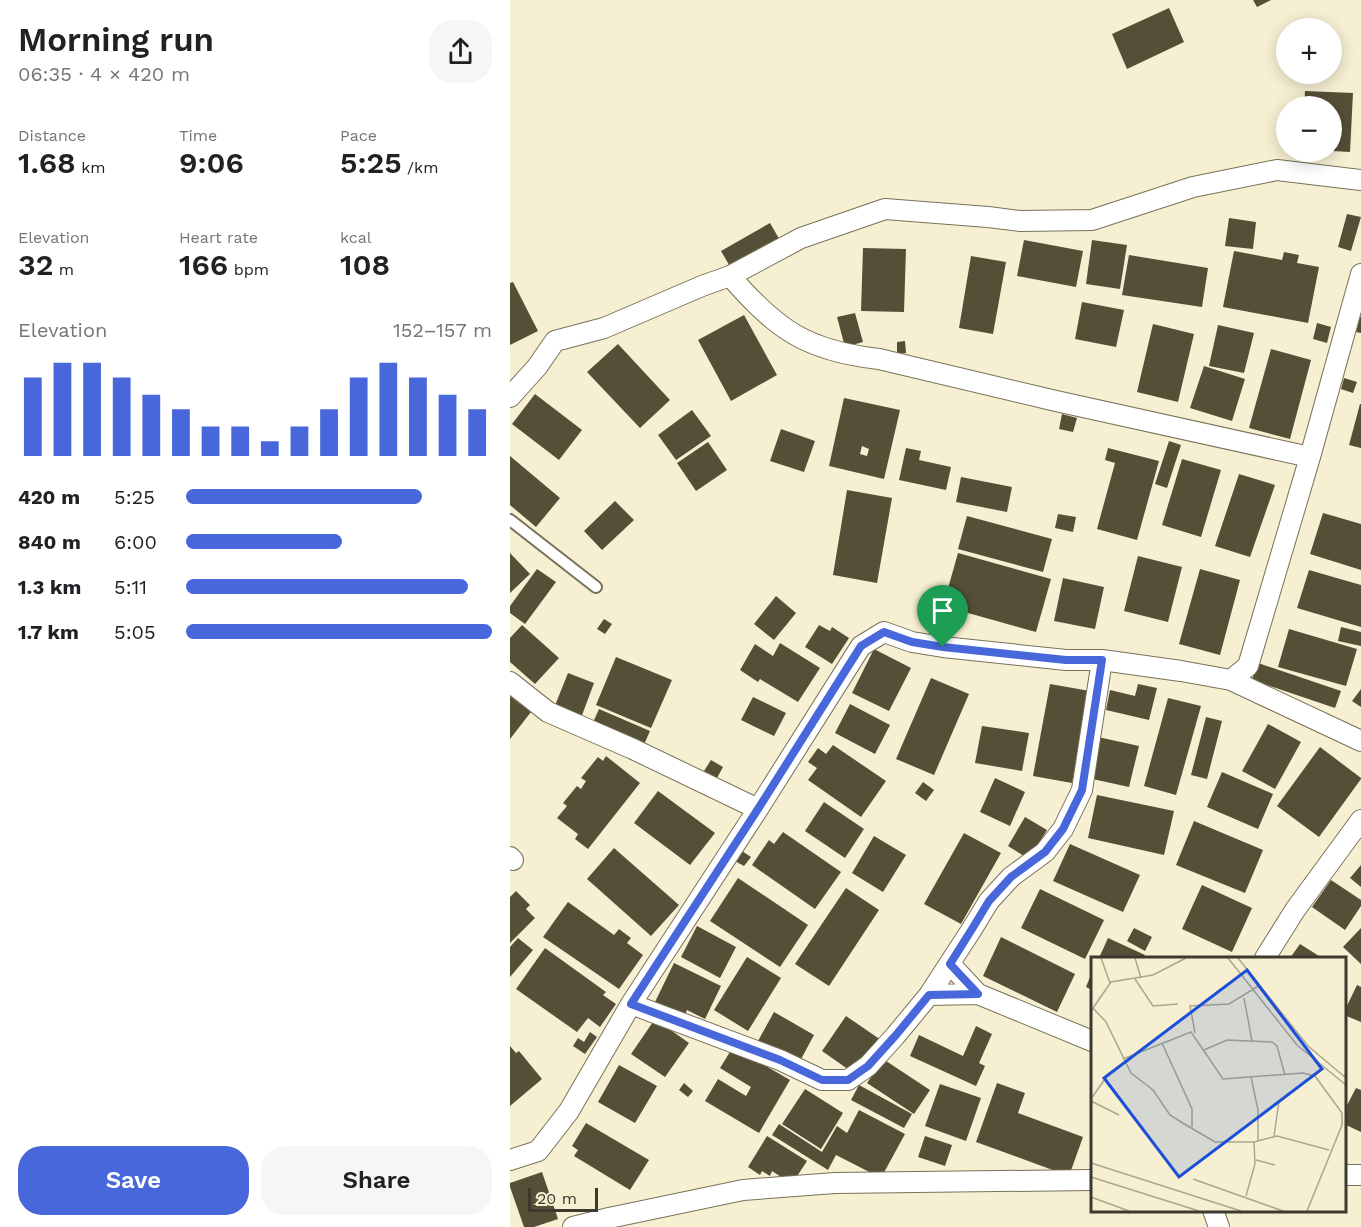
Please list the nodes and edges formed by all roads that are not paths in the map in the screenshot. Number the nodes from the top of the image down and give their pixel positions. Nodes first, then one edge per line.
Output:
1 (1361, 180) edge
2 (1361, 274) edge
3 (730, 276) junction
4 (510, 396) edge
5 (1310, 457) junction
6 (510, 520) edge
7 (596, 587) dead end
8 (1102, 660) junction
9 (1231, 680) junction
10 (510, 682) edge
11 (1361, 741) edge
12 (758, 809) junction
13 (1361, 820) edge
14 (1266, 957) edge
15 (950, 964) junction
16 (978, 994) junction
17 (929, 995) junction
18 (631, 1004) junction
19 (1091, 1041) edge
20 (510, 1160) edge
21 (1091, 1180) edge
22 (1214, 1212) edge
23 (573, 1227) edge
24 (1219, 1227) edge

1 - 3 street
2 - 5 street
3 - 4 street
3 - 5 street
5 - 9 street
6 - 7 lane
8 - 9 street
8 - 12 street
8 - 15 street
9 - 11 street
10 - 12 street
12 - 18 street
13 - 14 street
15 - 16 street
15 - 17 street
16 - 17 street
16 - 19 street
17 - 18 street
18 - 20 street
21 - 23 street
22 - 24 street

